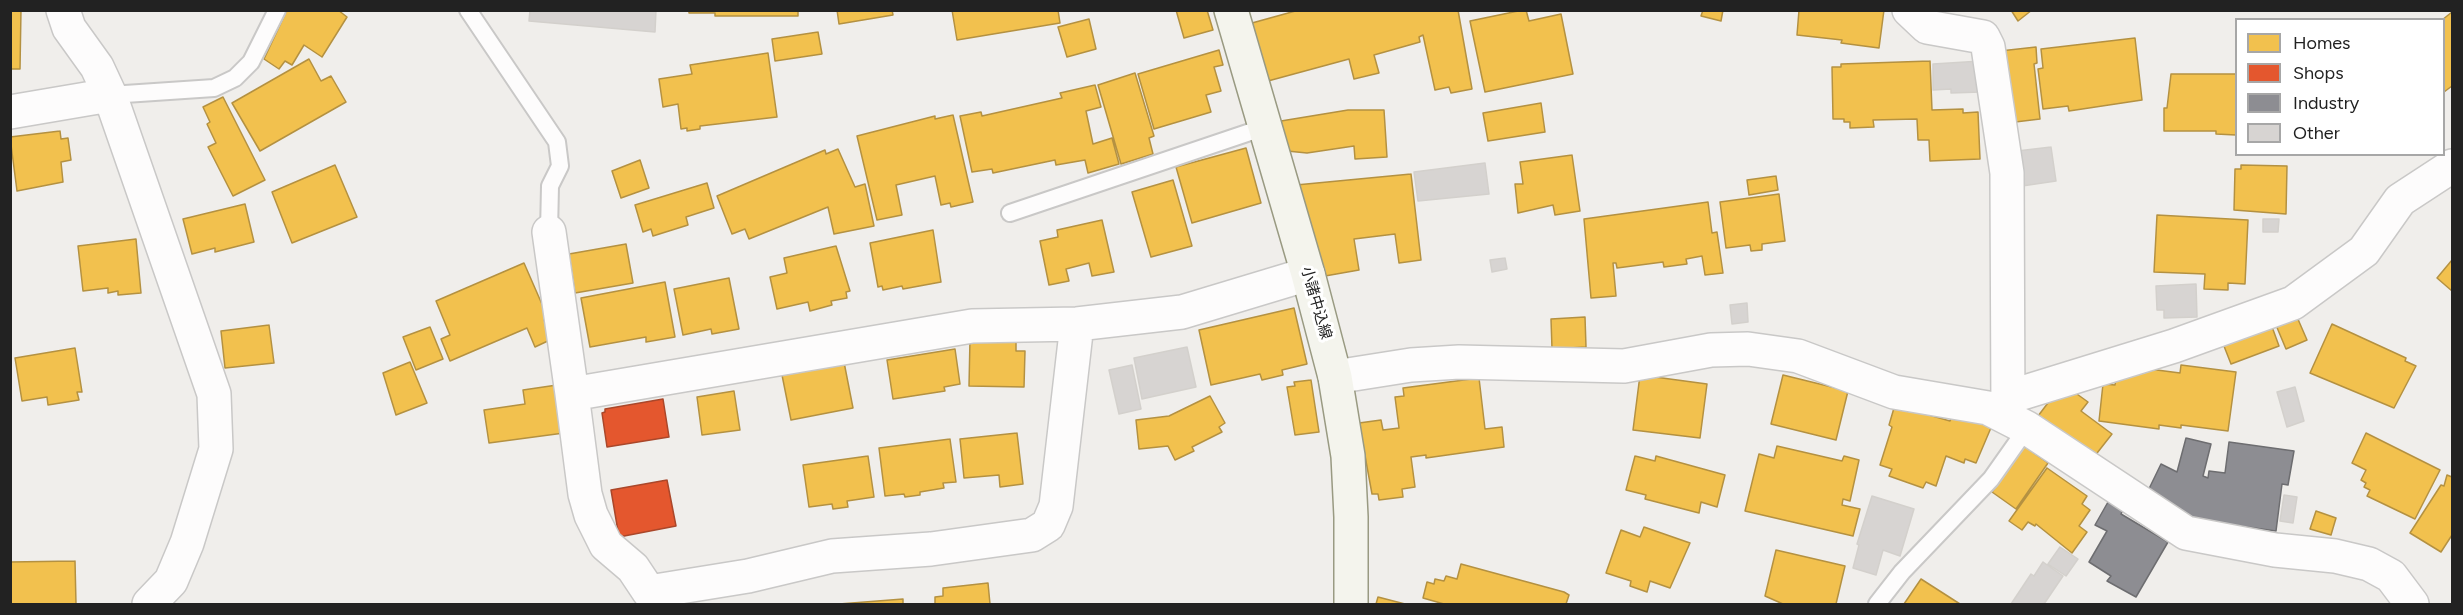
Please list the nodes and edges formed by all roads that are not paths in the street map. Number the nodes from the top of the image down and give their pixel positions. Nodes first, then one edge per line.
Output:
1 (63, 10) edge
2 (277, 10) edge
3 (468, 10) edge
4 (1231, 10) edge
5 (1909, 10) edge
6 (111, 95) junction
7 (10, 112) edge
8 (1265, 127) junction
9 (2452, 166) edge
10 (1010, 213) dead end
11 (549, 232) joint
12 (1308, 274) junction
13 (1077, 324) junction
14 (1335, 377) junction
15 (572, 394) junction
16 (2015, 414) junction
17 (652, 598) edge
18 (148, 604) edge
19 (1351, 604) edge
20 (1877, 604) edge
21 (2412, 604) edge

1 - 6 street
2 - 6 lane
3 - 11 lane
4 - 8 main road, 小諸中込線
5 - 16 street
6 - 7 street
6 - 18 street
8 - 10 lane
8 - 12 main road, 小諸中込線
9 - 16 street
11 - 15 street
12 - 13 street
12 - 14 main road, 小諸中込線
13 - 15 street
13 - 17 street
14 - 16 street
14 - 19 main road, 小諸中込線
15 - 17 street
16 - 20 lane
16 - 21 street

